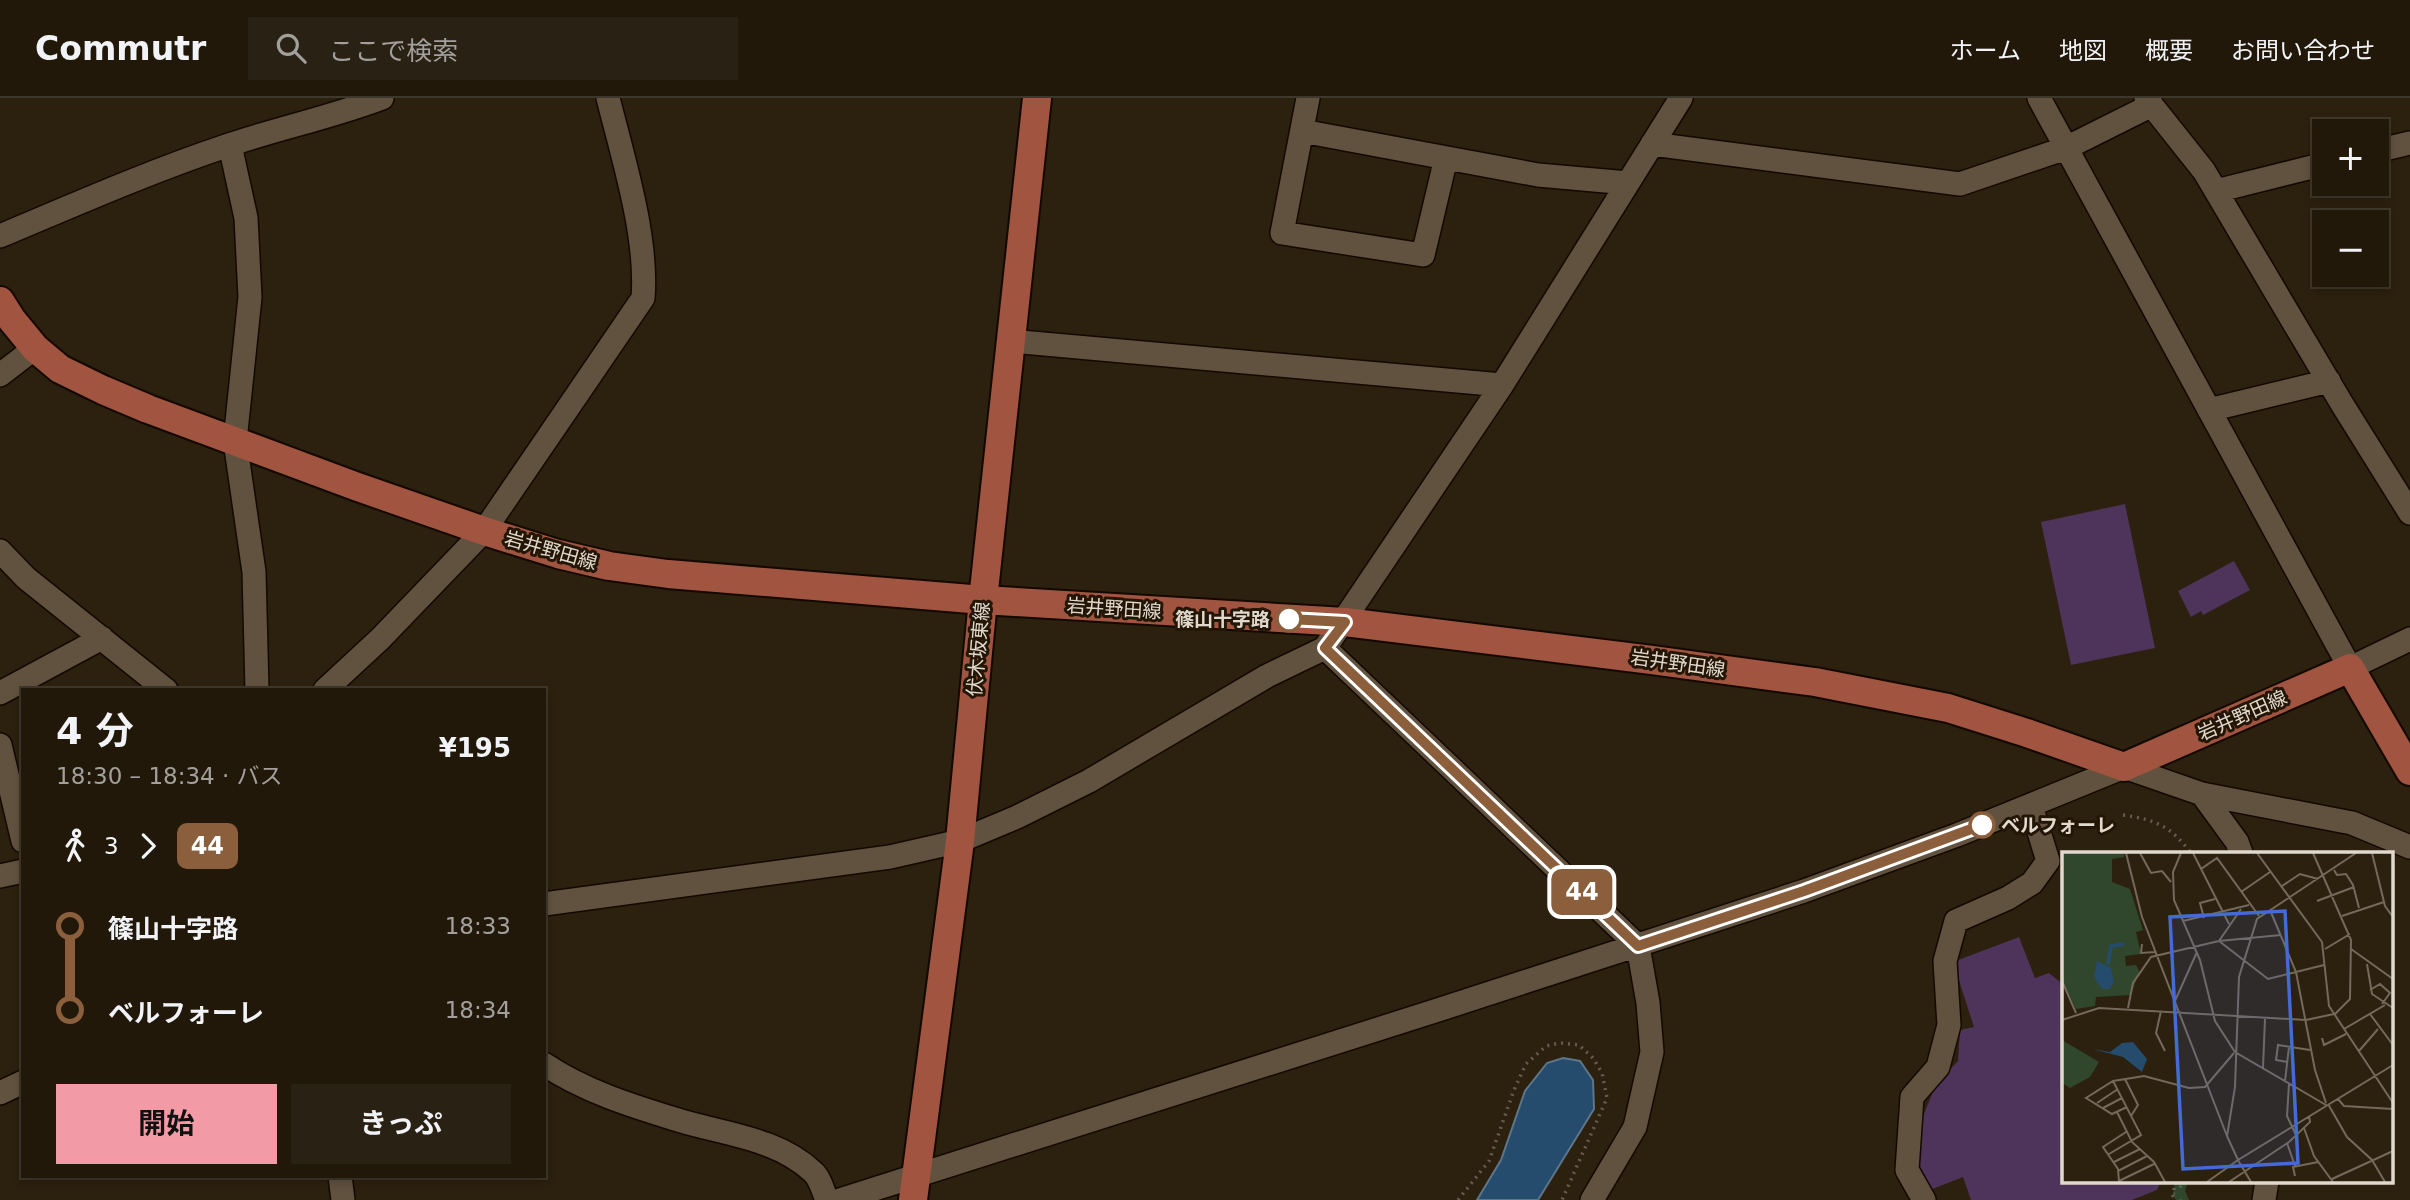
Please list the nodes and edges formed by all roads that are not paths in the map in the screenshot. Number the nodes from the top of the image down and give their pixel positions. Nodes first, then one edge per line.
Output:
1 (382, 98) edge
2 (608, 98) edge
3 (1037, 98) edge
4 (1308, 98) edge
5 (1681, 98) edge
6 (2039, 98) edge
7 (2149, 101) edge
8 (1302, 131) junction
9 (2410, 143) edge
10 (1652, 144) junction
11 (230, 145) junction
12 (2066, 148) junction
13 (2389, 148) edge
14 (1446, 158) junction
15 (2312, 167) edge
16 (1628, 183) junction
17 (2216, 191) junction
18 (0, 236) edge
19 (0, 301) edge
20 (1010, 341) junction
21 (35, 348) junction
22 (0, 375) edge
23 (2329, 381) junction
24 (1502, 385) junction
25 (2209, 410) junction
26 (235, 441) junction
27 (2410, 513) edge
28 (484, 531) junction
29 (0, 551) edge
30 (983, 600) junction
31 (1345, 622) junction
32 (102, 638) junction
33 (2410, 639) edge
34 (1325, 648) junction
35 (2350, 668) junction
36 (164, 688) edge
37 (257, 688) edge
38 (327, 688) edge
39 (0, 693) edge
40 (0, 745) edge
41 (2124, 767) junction
42 (2410, 771) edge
43 (2202, 794) junction
44 (2031, 806) junction
45 (21, 833) edge
46 (960, 841) junction
47 (2410, 847) edge
48 (2241, 852) edge
49 (21, 872) edge
50 (0, 876) edge
51 (546, 904) edge
52 (1638, 946) junction
53 (546, 1065) edge
54 (21, 1084) edge
55 (0, 1093) edge
56 (340, 1178) edge
57 (2267, 1182) edge
58 (915, 1187) edge
59 (344, 1200) edge
60 (827, 1200) edge
61 (840, 1200) edge
62 (1592, 1200) edge
63 (1924, 1200) edge
64 (2264, 1200) edge

1 - 11 street
2 - 28 street
3 - 20 main road, 伏木坂東線
4 - 8 street
5 - 10 street
6 - 12 street
7 - 12 street
7 - 17 street
8 - 14 street
8 - 14 street
9 - 13 street
10 - 12 street
10 - 16 street
11 - 18 street
11 - 26 street
12 - 25 street
14 - 16 street
15 - 17 street
16 - 24 street
17 - 23 street
19 - 21 main road, 岩井野田線
20 - 24 street
20 - 30 main road, 伏木坂東線
21 - 22 street
21 - 26 main road, 岩井野田線
23 - 25 street
23 - 27 street
24 - 31 street
25 - 35 street
26 - 28 main road, 岩井野田線
26 - 37 street
28 - 30 main road, 岩井野田線
28 - 38 street
29 - 32 street
30 - 31 main road, 岩井野田線
30 - 46 main road, 伏木坂東線
31 - 34 street
31 - 41 main road, 岩井野田線
32 - 36 street
32 - 39 street
33 - 35 street
34 - 46 street
34 - 52 street
35 - 41 main road, 岩井野田線
35 - 42 main road
40 - 45 street
41 - 43 street
41 - 44 street
43 - 47 street
43 - 48 street
44 - 52 street
44 - 63 street
46 - 51 street
46 - 58 main road, 伏木坂東線
49 - 50 street
52 - 58 street
52 - 62 street
53 - 60 street
54 - 55 street
56 - 59 street
57 - 64 street
58 - 61 street

